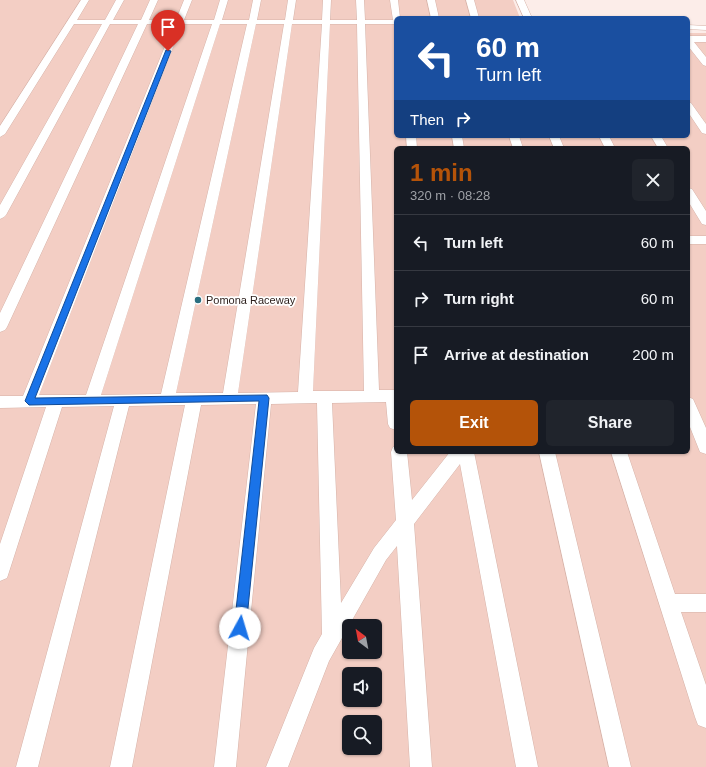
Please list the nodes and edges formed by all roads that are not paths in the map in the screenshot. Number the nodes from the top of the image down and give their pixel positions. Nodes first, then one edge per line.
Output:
1 (85, 0) edge
2 (120, 0) edge
3 (154, 0) edge
4 (188, 0) edge
5 (224, 0) edge
6 (257, 0) edge
7 (292, 0) edge
8 (327, 0) edge
9 (360, 0) edge
10 (394, 0) edge
11 (431, 0) edge
12 (470, 0) edge
13 (520, 0) edge
14 (396, 16) edge
15 (435, 16) edge
16 (474, 16) edge
17 (527, 16) edge
18 (71, 22) junction
19 (108, 22) junction
20 (143, 22) junction
21 (180, 22) junction
22 (218, 22) junction
23 (252, 22) junction
24 (289, 22) junction
25 (326, 22) junction
26 (360, 22) junction
27 (394, 22) edge
28 (690, 28) edge
29 (706, 28) edge
30 (706, 39) edge
31 (690, 40) edge
32 (690, 43) edge
33 (706, 63) edge
34 (690, 108) edge
35 (706, 131) edge
36 (0, 134) edge
37 (690, 194) edge
38 (0, 215) edge
39 (706, 221) edge
40 (690, 240) edge
41 (706, 240) edge
42 (0, 327) edge
43 (372, 396) junction
44 (394, 396) edge
45 (305, 397) junction
46 (324, 397) junction
47 (230, 398) junction
48 (264, 398) junction
49 (167, 399) junction
50 (194, 399) junction
51 (92, 400) junction
52 (123, 400) junction
53 (29, 401) junction
54 (56, 401) junction
55 (0, 402) edge
56 (690, 408) edge
57 (706, 447) edge
58 (399, 454) edge
59 (458, 454) edge
60 (466, 454) edge
61 (547, 454) edge
62 (620, 454) edge
63 (405, 522) junction
64 (0, 572) edge
65 (669, 603) junction
66 (706, 603) edge
67 (332, 636) junction
68 (706, 717) edge
69 (27, 767) edge
70 (121, 767) edge
71 (226, 767) edge
72 (277, 767) edge
73 (421, 767) edge
74 (527, 767) edge
75 (620, 767) edge

1 - 18 lane
2 - 19 lane
3 - 20 lane
4 - 21 lane
5 - 22 lane
6 - 23 lane
7 - 24 lane
8 - 25 lane
9 - 26 lane
10 - 14 lane
11 - 15 lane
12 - 16 lane
13 - 17 lane
18 - 19 lane
18 - 36 lane
19 - 20 lane
19 - 38 lane
20 - 21 lane
20 - 42 lane
21 - 22 lane
21 - 53 lane
22 - 23 lane
22 - 51 lane
23 - 24 lane
23 - 49 lane
24 - 25 lane
24 - 47 lane
25 - 26 lane
25 - 45 lane
26 - 27 lane
26 - 43 lane
28 - 29 lane
30 - 31 lane
32 - 33 lane
34 - 35 lane
37 - 39 lane
40 - 41 lane
43 - 44 lane
43 - 46 lane
45 - 46 lane
45 - 48 lane
46 - 67 lane
47 - 48 lane
47 - 50 lane
48 - 71 lane
49 - 50 lane
49 - 52 lane
50 - 70 lane
51 - 52 lane
51 - 54 lane
52 - 69 lane
53 - 54 lane
53 - 55 lane
54 - 64 lane
56 - 57 lane
58 - 63 lane
59 - 63 lane
60 - 74 lane
61 - 75 lane
62 - 65 lane
63 - 67 lane
63 - 73 lane
65 - 66 lane
65 - 68 lane
67 - 72 lane

